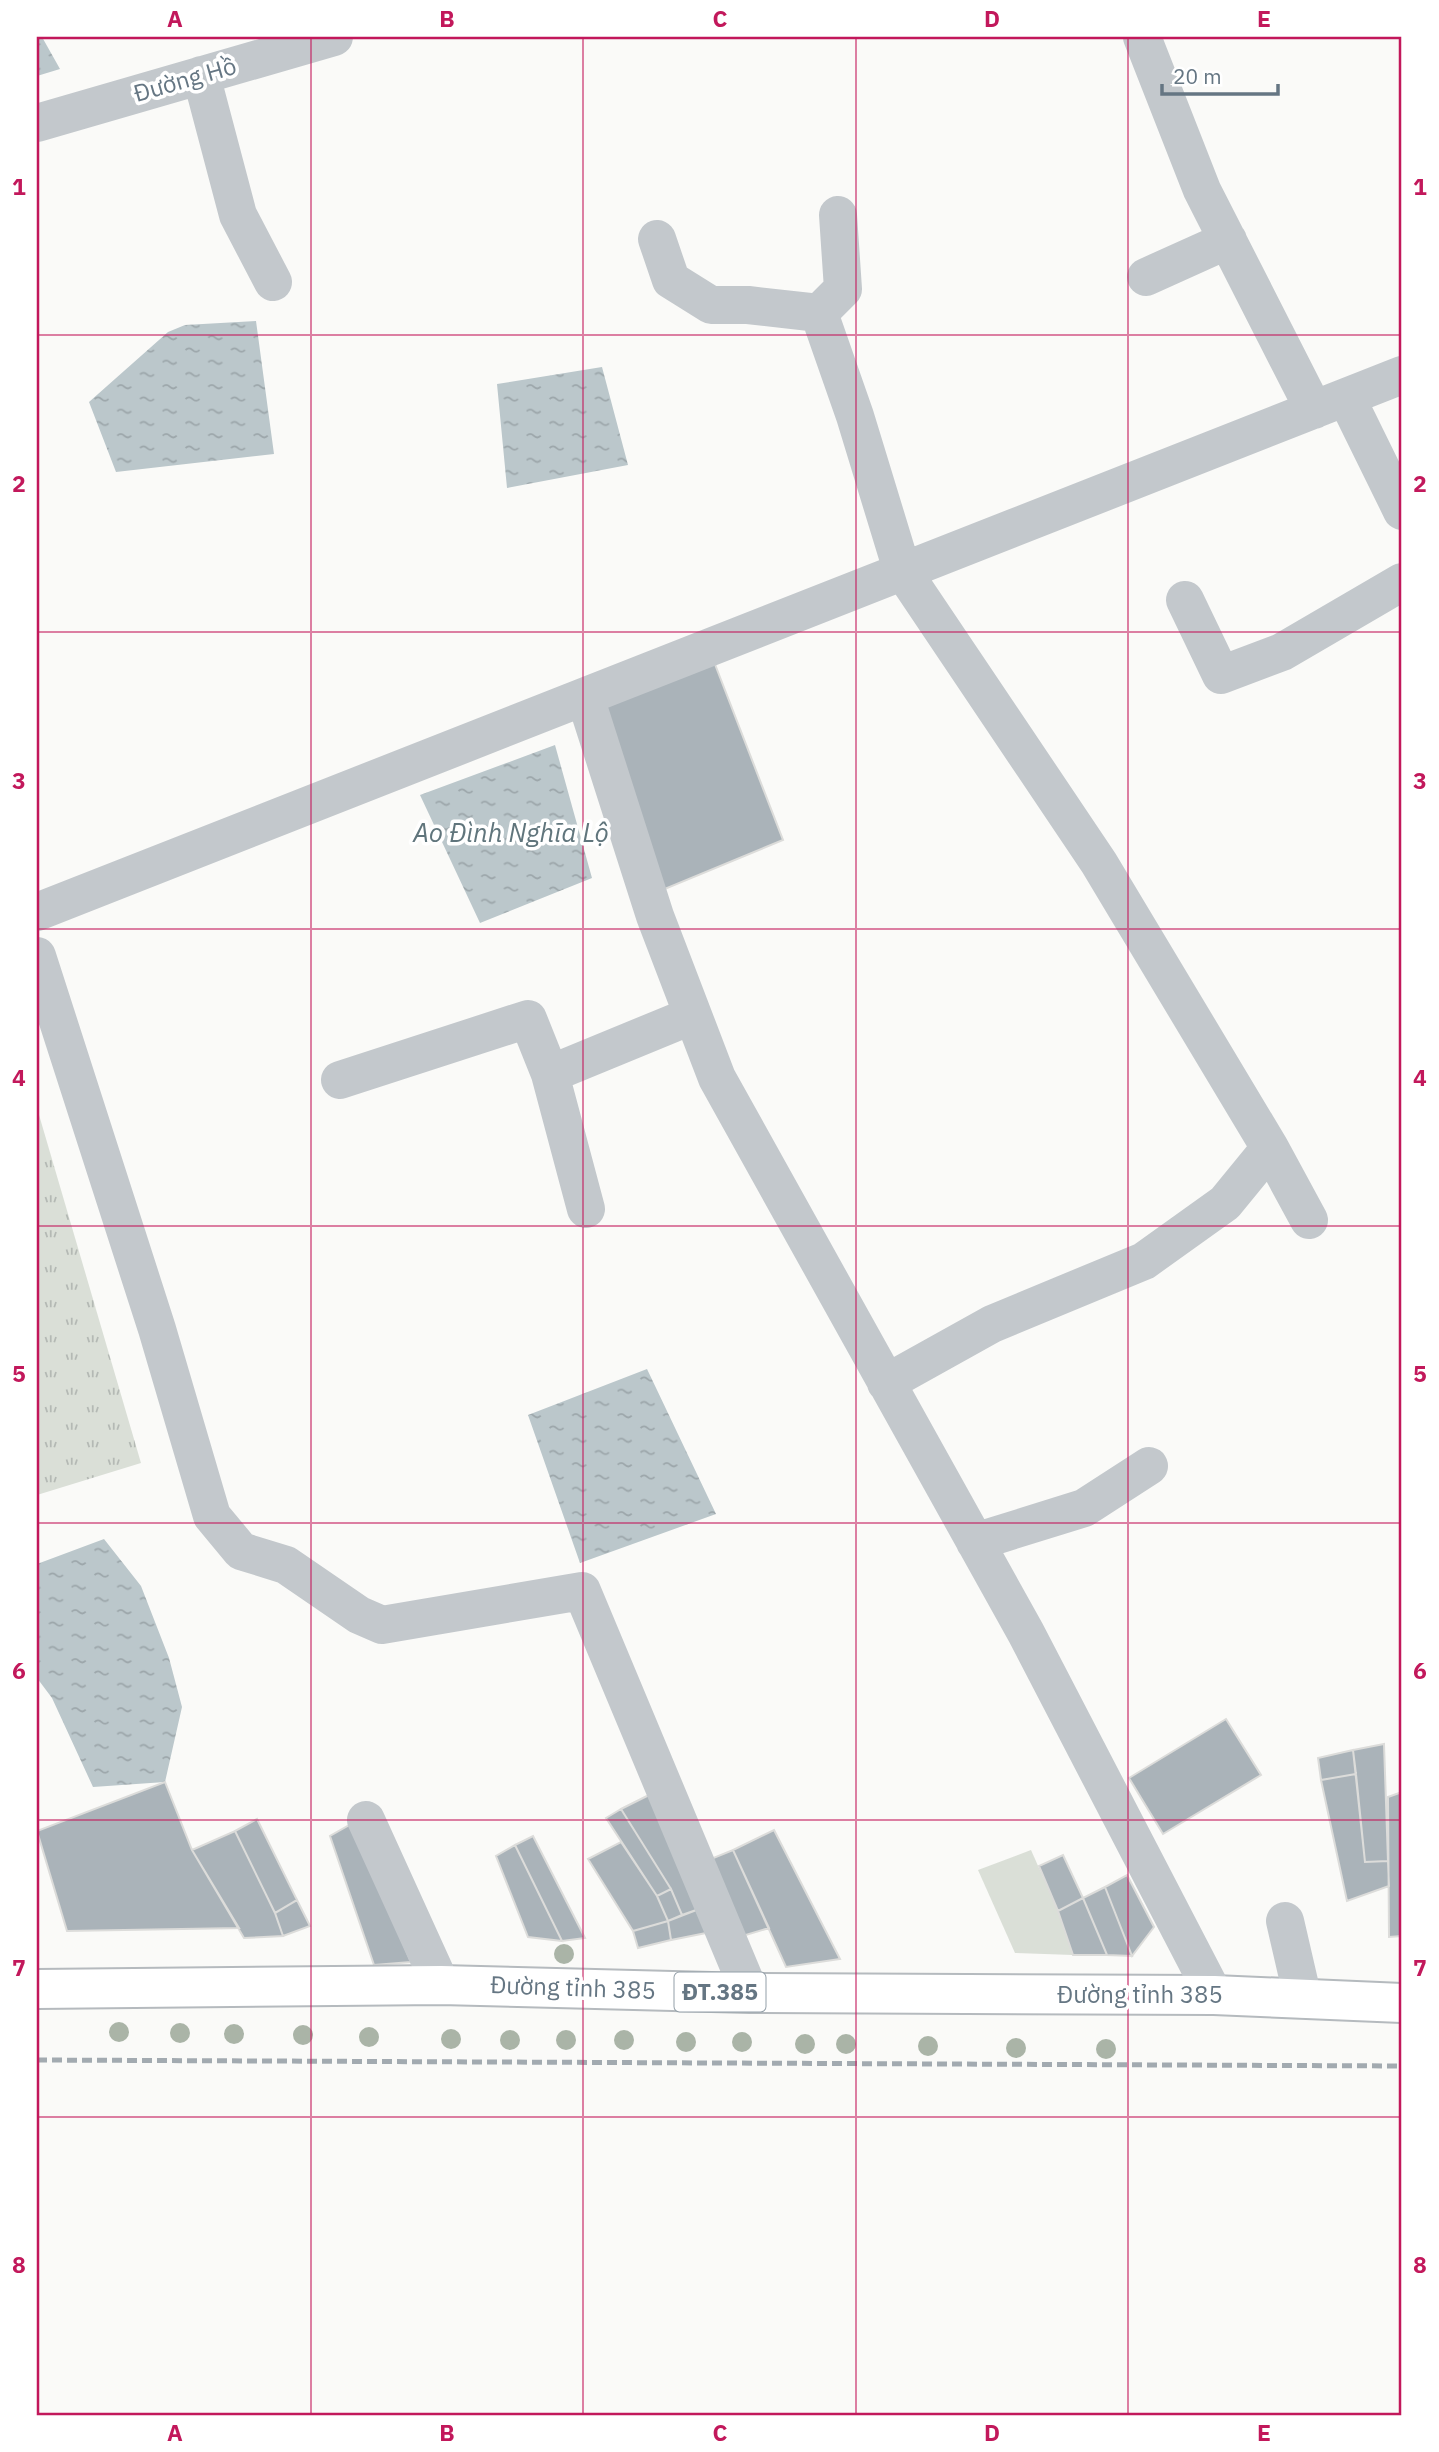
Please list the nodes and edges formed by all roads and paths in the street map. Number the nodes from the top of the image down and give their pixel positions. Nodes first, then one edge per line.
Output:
1 (334, 37) edge
2 (1142, 37) edge
3 (201, 75) junction
4 (37, 123) edge
5 (838, 215) dead end
6 (657, 239) dead end
7 (1228, 240) junction
8 (1146, 277) dead end
9 (273, 282) dead end
10 (819, 313) junction
11 (1402, 375) edge
12 (1330, 404) junction
13 (1402, 511) edge
14 (902, 570) junction
15 (1402, 582) edge
16 (1185, 600) dead end
17 (585, 697) junction
18 (37, 912) edge
19 (37, 956) edge
20 (691, 1016) junction
21 (550, 1074) junction
22 (340, 1080) dead end
23 (1270, 1148) junction
24 (586, 1209) dead end
25 (1309, 1220) dead end
26 (886, 1383) junction
27 (1149, 1465) dead end
28 (975, 1542) junction
29 (366, 1820) dead end
30 (1285, 1921) dead end
31 (441, 1984) junction
32 (37, 1989) edge
33 (750, 1993) junction
34 (1214, 1995) junction
35 (1303, 1999) junction
36 (1402, 2003) edge

1 - 3 street, Đường Hồ
2 - 7 street
3 - 4 street, Đường Hồ
3 - 9 street
5 - 10 street
6 - 10 street
7 - 8 street
7 - 12 street
10 - 14 street
11 - 12 street
12 - 13 street
12 - 14 street
14 - 17 street
14 - 23 street
15 - 16 street
17 - 18 street
17 - 20 street
19 - 33 street
20 - 21 street
20 - 26 street
21 - 22 street
21 - 24 street
23 - 25 street
23 - 26 street
26 - 28 street
27 - 28 street
28 - 34 street
29 - 31 street
30 - 35 street
31 - 32 main road, Đường tỉnh 385 / ĐT.385
31 - 33 main road, Đường tỉnh 385 / ĐT.385
33 - 34 main road, Đường tỉnh 385 / ĐT.385
34 - 35 main road, Đường tỉnh 385 / ĐT.385
35 - 36 main road, Đường tỉnh 385 / ĐT.385

